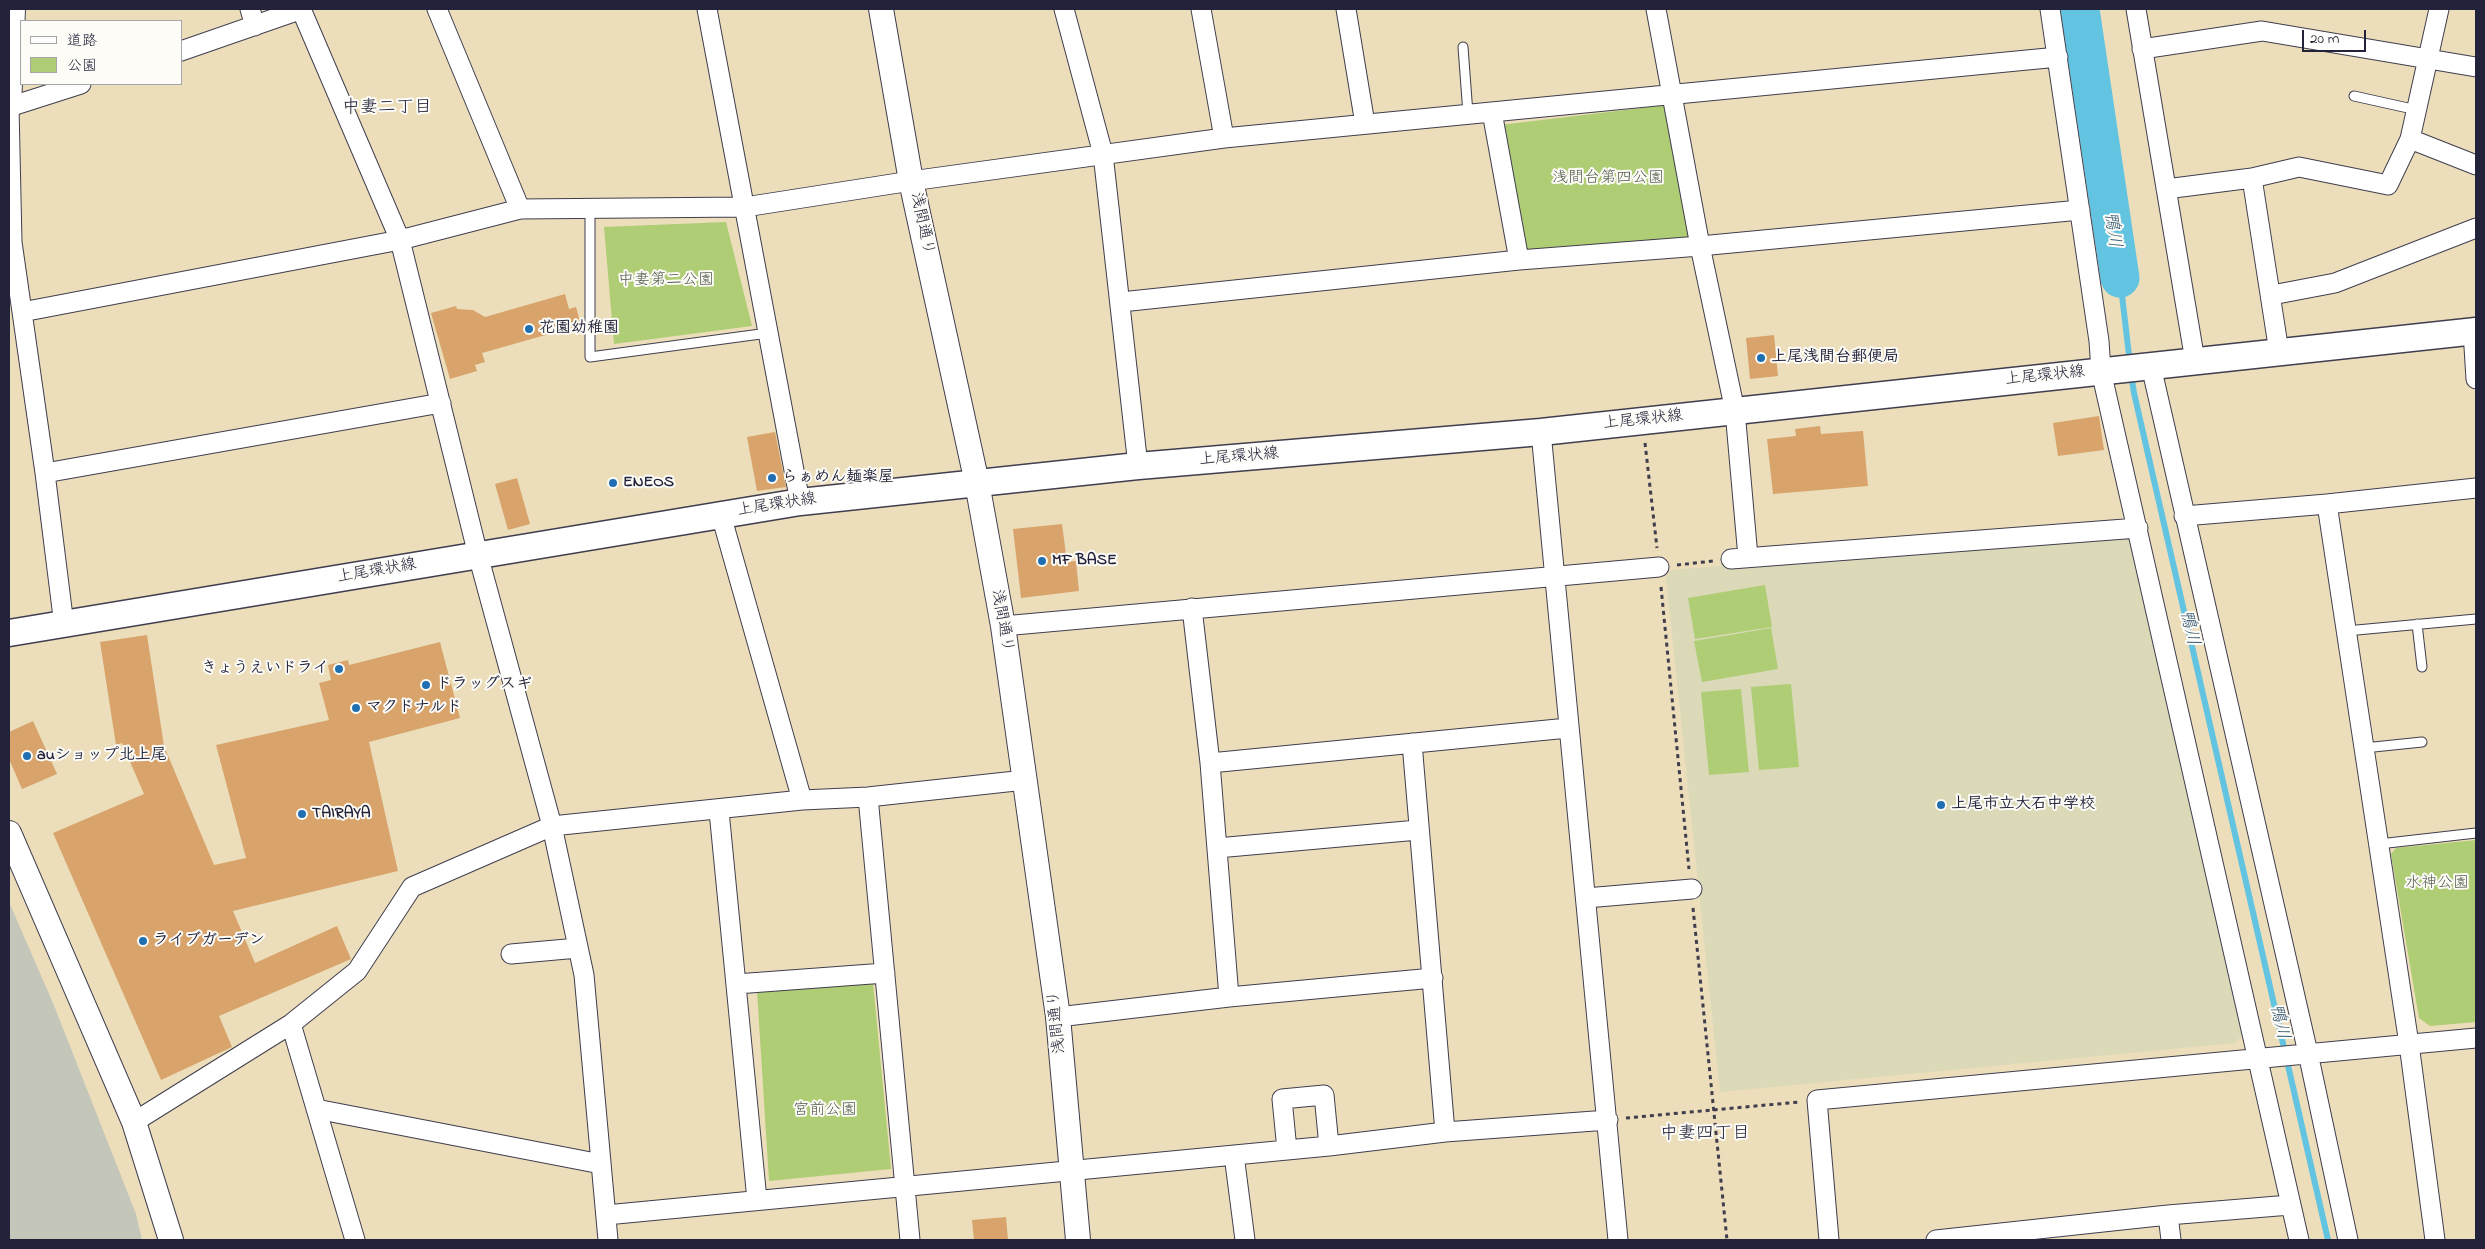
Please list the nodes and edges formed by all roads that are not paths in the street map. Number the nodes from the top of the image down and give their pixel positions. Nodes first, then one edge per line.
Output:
1 (13, 9) edge
2 (302, 9) edge
3 (437, 9) edge
4 (707, 9) edge
5 (881, 9) edge
6 (1064, 9) edge
7 (1201, 9) edge
8 (1346, 9) edge
9 (1656, 9) edge
10 (2050, 9) edge
11 (2136, 9) edge
12 (2439, 9) edge
13 (253, 18) edge
14 (1463, 47) dead end
15 (2142, 49) junction
16 (182, 51) edge
17 (2058, 57) junction
18 (2427, 58) junction
19 (2476, 68) edge
20 (78, 85) edge
21 (1672, 96) junction
22 (2354, 96) dead end
23 (9, 107) edge
24 (2416, 110) junction
25 (1492, 112) junction
26 (1468, 114) junction
27 (1365, 124) junction
28 (1224, 138) junction
29 (2410, 139) junction
30 (1103, 154) junction
31 (2476, 165) edge
32 (2252, 178) junction
33 (911, 181) junction
34 (2166, 189) junction
35 (744, 206) junction
36 (590, 208) junction
37 (520, 209) junction
38 (2080, 210) junction
39 (2476, 228) edge
40 (400, 240) junction
41 (1700, 246) junction
42 (1519, 260) junction
43 (2272, 295) junction
44 (1121, 302) junction
45 (22, 312) junction
46 (2475, 331) edge
47 (768, 333) junction
48 (2279, 352) junction
49 (2195, 361) junction
50 (2151, 366) junction
51 (2101, 371) junction
52 (2476, 378) edge
53 (441, 403) junction
54 (1735, 411) junction
55 (1541, 432) junction
56 (1138, 466) junction
57 (46, 473) junction
58 (977, 483) junction
59 (2476, 488) edge
60 (800, 502) junction
61 (2327, 504) junction
62 (721, 515) junction
63 (2184, 516) junction
64 (2138, 528) junction
65 (478, 556) junction
66 (1659, 567) road end
67 (1555, 577) junction
68 (1192, 608) junction
69 (2476, 619) edge
70 (2417, 624) junction
71 (64, 625) junction
72 (1003, 626) junction
73 (2346, 631) junction
74 (9, 633) edge
75 (2422, 667) dead end
76 (1568, 728) junction
77 (2422, 742) dead end
78 (1412, 743) junction
79 (2364, 748) junction
80 (1210, 763) junction
81 (1026, 780) junction
82 (868, 797) junction
83 (802, 800) junction
84 (719, 811) junction
85 (552, 826) junction
86 (1418, 830) junction
87 (9, 833) edge
88 (2476, 833) edge
89 (2378, 844) junction
90 (1217, 848) junction
91 (1692, 889) road end
92 (1586, 898) junction
93 (578, 948) junction
94 (511, 954) dead end
95 (885, 973) junction
96 (1433, 978) junction
97 (736, 984) junction
98 (1228, 998) junction
99 (1058, 1017) junction
100 (291, 1024) junction
101 (2476, 1038) edge
102 (2409, 1044) junction
103 (2308, 1053) junction
104 (2258, 1059) junction
105 (316, 1109) junction
106 (1608, 1120) junction
107 (134, 1122) junction
108 (1445, 1132) junction
109 (1329, 1146) junction
110 (1287, 1150) junction
111 (1234, 1155) junction
112 (601, 1164) junction
113 (1072, 1171) junction
114 (905, 1186) junction
115 (757, 1200) junction
116 (2290, 1205) junction
117 (606, 1215) junction
118 (2168, 1216) junction
119 (171, 1240) edge
120 (355, 1240) edge
121 (608, 1240) edge
122 (910, 1240) edge
123 (1078, 1240) edge
124 (1244, 1240) edge
125 (1618, 1240) edge
126 (1829, 1240) edge
127 (1936, 1240) edge
128 (2171, 1240) edge
129 (2299, 1240) edge
130 (2348, 1240) edge
131 (2435, 1240) edge

1 - 23 street
2 - 13 street
2 - 40 street
3 - 37 street
4 - 35 street
5 - 33 street, 浅間通り
6 - 30 street
7 - 28 street
8 - 27 street
9 - 21 street
10 - 17 street
11 - 15 street
12 - 18 street
13 - 16 street
14 - 26 lane
15 - 18 street
15 - 34 street
17 - 21 street
17 - 38 street
18 - 19 street
18 - 24 street
20 - 23 street
21 - 25 street
21 - 41 street
22 - 24 lane
23 - 45 street
24 - 29 street
25 - 26 street
25 - 42 street
26 - 27 street
27 - 28 street
28 - 30 street
29 - 31 street
29 - 32 street
30 - 33 street
30 - 44 street
32 - 34 street
32 - 43 street
33 - 35 street
33 - 58 street, 浅間通り
34 - 49 street
35 - 36 street
35 - 47 street
36 - 37 street
36 - 47 lane
37 - 40 street
38 - 41 street
38 - 51 street
39 - 43 street
40 - 45 street
40 - 53 street
41 - 42 street
41 - 54 street
42 - 44 street
43 - 48 street
44 - 56 street
45 - 57 street
46 - 48 main road, 上尾環状線
46 - 52 street
47 - 60 street
48 - 49 main road, 上尾環状線
49 - 50 main road, 上尾環状線
50 - 51 main road, 上尾環状線
50 - 63 street
51 - 54 main road, 上尾環状線
51 - 64 street
53 - 57 street
53 - 65 street
54 - 55 main road, 上尾環状線
54 - 64 street
55 - 56 main road, 上尾環状線
55 - 67 street
56 - 58 main road, 上尾環状線
57 - 71 street
58 - 60 main road, 上尾環状線
58 - 72 street, 浅間通り
59 - 61 street
60 - 62 main road, 上尾環状線
61 - 63 street
61 - 73 street
62 - 65 main road, 上尾環状線
62 - 83 street
63 - 103 street
64 - 104 street
65 - 71 main road, 上尾環状線
65 - 85 street
66 - 67 street
67 - 68 street
67 - 76 street
68 - 72 street
68 - 80 street
69 - 70 lane
70 - 73 lane
70 - 75 lane
71 - 74 main road, 上尾環状線
72 - 81 street, 浅間通り
73 - 79 street
76 - 78 street
76 - 92 street
77 - 79 lane
78 - 80 street
78 - 86 street
79 - 89 street
80 - 90 street
81 - 82 street
81 - 99 street, 浅間通り
82 - 83 street
82 - 95 street
83 - 84 street
84 - 85 street
84 - 97 street
85 - 93 street
85 - 100 street
86 - 90 street
86 - 96 street
87 - 107 street
88 - 89 lane
89 - 102 street
90 - 98 street
91 - 92 street
92 - 106 street
93 - 94 street
93 - 112 street
95 - 97 street
95 - 114 street
96 - 98 street
96 - 108 street
97 - 115 street
98 - 99 street
99 - 113 street, 浅間通り
100 - 105 street
100 - 107 street
101 - 102 street
102 - 103 street
102 - 131 street
103 - 104 street
103 - 130 street
104 - 116 street
104 - 126 street
105 - 112 street
105 - 120 street
106 - 108 street
106 - 125 street
107 - 119 street
108 - 109 street
109 - 110 street
109 - 110 street
110 - 111 street
111 - 113 street
111 - 124 street
112 - 117 street
113 - 114 street
113 - 123 street, 浅間通り
114 - 115 street
114 - 122 street
115 - 117 street
116 - 118 street
116 - 129 street
117 - 121 street
118 - 127 street
118 - 128 street

